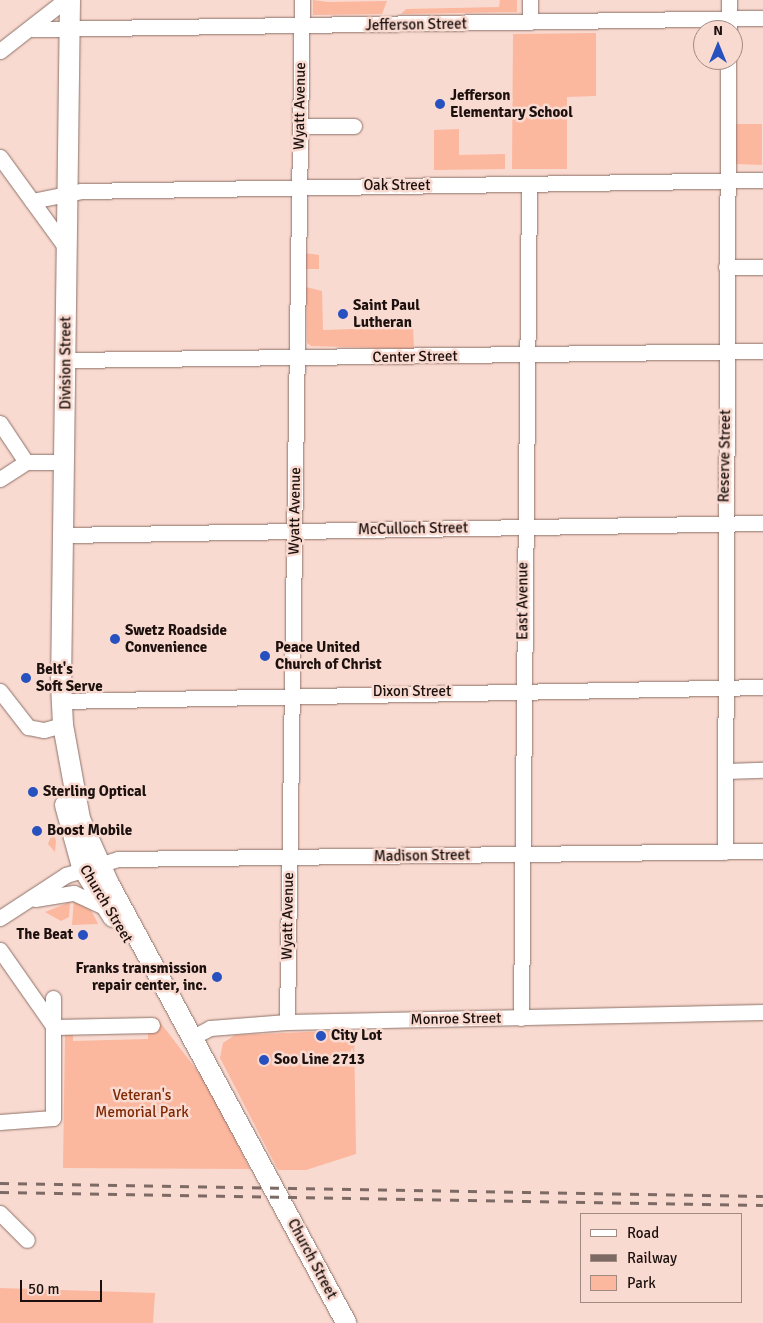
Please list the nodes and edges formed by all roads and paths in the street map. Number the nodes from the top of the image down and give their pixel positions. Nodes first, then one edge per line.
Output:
1 (65, 0) edge
2 (70, 0) edge
3 (302, 0) edge
4 (530, 0) edge
5 (729, 0) edge
6 (763, 18) edge
7 (729, 20) edge
8 (530, 22) junction
9 (743, 22) edge
10 (693, 24) edge
11 (302, 28) junction
12 (32, 29) junction
13 (70, 29) junction
14 (0, 51) edge
15 (728, 70) edge
16 (300, 126) junction
17 (354, 126) dead end
18 (0, 157) edge
19 (763, 180) edge
20 (727, 181) junction
21 (529, 185) junction
22 (299, 186) junction
23 (68, 195) junction
24 (32, 201) junction
25 (66, 248) junction
26 (763, 266) edge
27 (726, 267) junction
28 (726, 351) junction
29 (763, 351) edge
30 (526, 355) junction
31 (296, 359) junction
32 (66, 360) junction
33 (0, 423) edge
34 (26, 462) junction
35 (64, 462) junction
36 (0, 479) edge
37 (724, 523) junction
38 (763, 523) edge
39 (524, 528) junction
40 (294, 531) junction
41 (63, 535) junction
42 (763, 687) edge
43 (726, 688) junction
44 (0, 691) edge
45 (523, 691) junction
46 (292, 693) junction
47 (61, 701) junction
48 (63, 725) junction
49 (763, 770) edge
50 (726, 771) junction
51 (763, 851) edge
52 (725, 852) junction
53 (521, 854) junction
54 (289, 859) junction
55 (90, 865) junction
56 (27, 900) junction
57 (107, 908) junction
58 (0, 918) edge
59 (0, 950) edge
60 (53, 998) dead end
61 (763, 1012) edge
62 (521, 1018) junction
63 (287, 1022) junction
64 (152, 1025) dead end
65 (54, 1027) junction
66 (193, 1037) junction
67 (0, 1122) edge
68 (0, 1213) edge
69 (27, 1240) dead end
70 (346, 1323) edge

1 - 12 street
2 - 13 main road, Division Street
3 - 11 street, Wyatt Avenue
4 - 8 street
5 - 7 street
6 - 9 street, Jefferson Street
8 - 10 street, Jefferson Street
8 - 11 street, Jefferson Street
11 - 13 street, Jefferson Street
11 - 16 street, Wyatt Avenue
12 - 13 street, Jefferson Street
12 - 14 street
13 - 23 main road, Division Street
15 - 20 street, Reserve Street
16 - 17 street
16 - 22 street, Wyatt Avenue
18 - 24 street
19 - 20 street, Oak Street
20 - 21 street, Oak Street
20 - 27 street, Reserve Street
21 - 22 street, Oak Street
21 - 30 street, East Avenue
22 - 23 street, Oak Street
22 - 31 street, Wyatt Avenue
23 - 24 street, Oak Street
23 - 25 main road, Division Street
24 - 25 street
25 - 32 main road, Division Street
26 - 27 street
27 - 28 street, Reserve Street
28 - 29 street, Center Street
28 - 30 street, Center Street
28 - 37 street, Reserve Street
30 - 31 street, Center Street
30 - 39 street, East Avenue
31 - 32 street, Center Street
31 - 40 street, Wyatt Avenue
32 - 35 main road, Division Street
33 - 34 street
34 - 35 street
34 - 36 street
35 - 41 main road, Division Street
37 - 38 street, McCulloch Street
37 - 39 street, McCulloch Street
37 - 43 street, Reserve Street
39 - 40 street, McCulloch Street
39 - 45 street, East Avenue
40 - 41 street, McCulloch Street
40 - 46 street, Wyatt Avenue
41 - 47 main road, Division Street
42 - 43 street, Dixon Street
43 - 45 street, Dixon Street
43 - 50 street, Reserve Street
44 - 48 street
45 - 46 street, Dixon Street
45 - 53 street, East Avenue
46 - 47 street, Dixon Street
46 - 54 street, Wyatt Avenue
47 - 48 main road, Division Street
48 - 55 main road, Church Street
49 - 50 street
50 - 52 street, Reserve Street
51 - 52 street, Madison Street
52 - 53 street, Madison Street
53 - 54 street, Madison Street
53 - 62 street, East Avenue
54 - 55 street, Madison Street
54 - 63 street, Wyatt Avenue
55 - 56 street
55 - 57 main road, Church Street
55 - 66 main road, Church Street
56 - 57 street
56 - 58 street
57 - 66 main road, Church Street
59 - 65 street
60 - 65 street
61 - 62 street, Monroe Street
62 - 63 street, Monroe Street
63 - 66 street, Monroe Street
64 - 65 street
65 - 67 street
66 - 70 main road, Church Street
68 - 69 street

